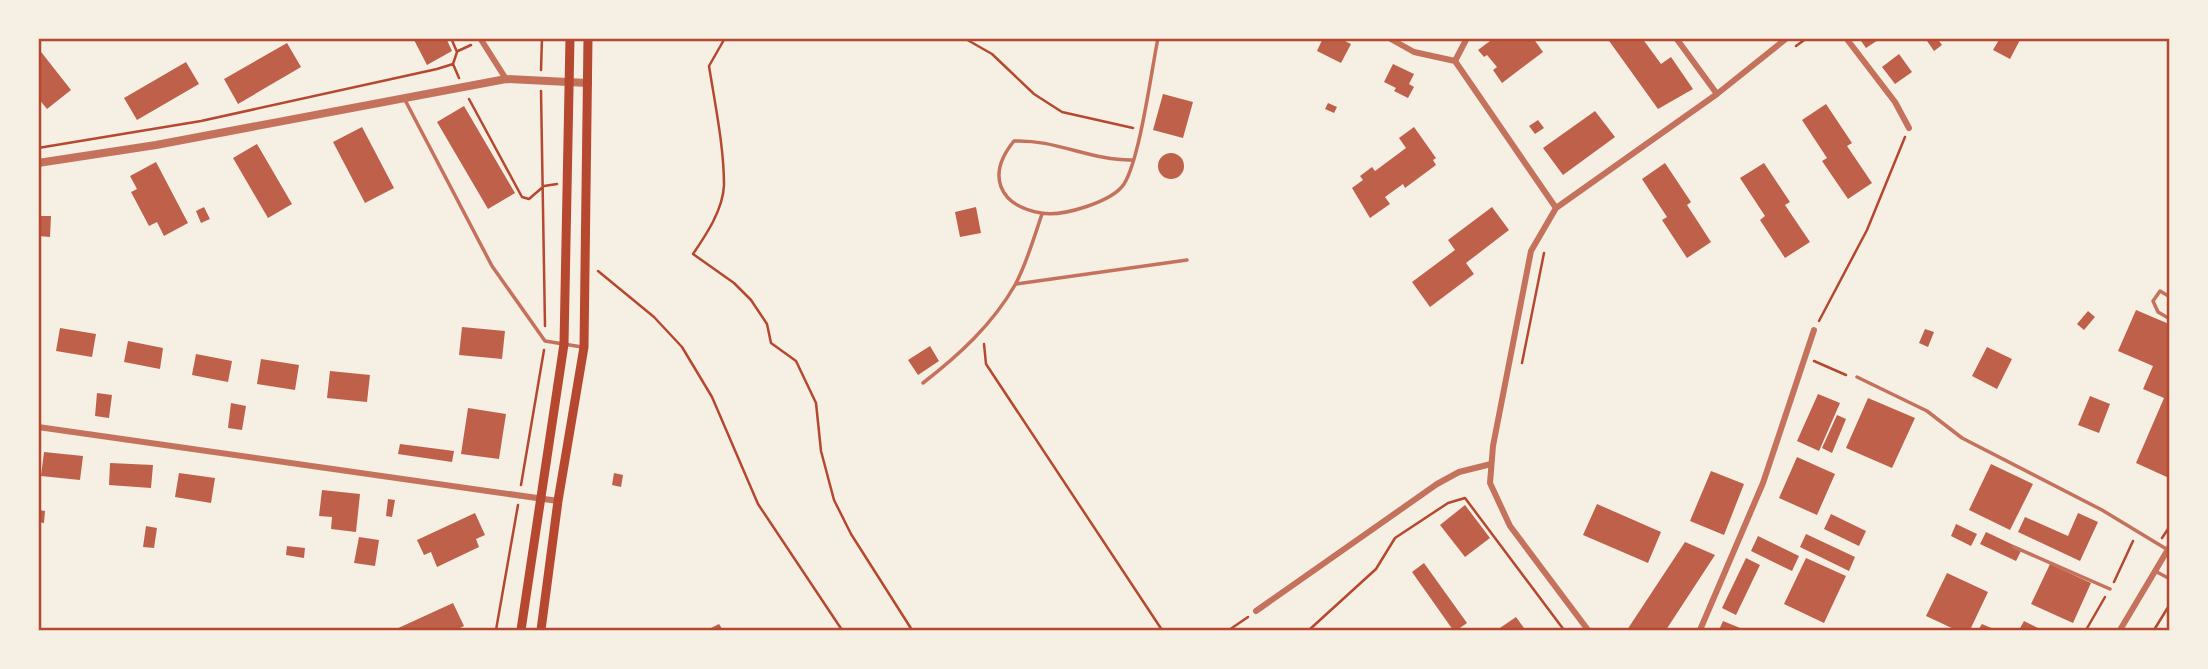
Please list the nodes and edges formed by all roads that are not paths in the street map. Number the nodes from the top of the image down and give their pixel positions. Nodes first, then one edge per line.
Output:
1 (480, 38) edge
2 (570, 38) edge
3 (588, 38) edge
4 (1158, 38) edge
5 (1389, 38) edge
6 (1467, 38) edge
7 (1676, 38) edge
8 (1787, 38) edge
9 (1846, 38) edge
10 (1455, 61) junction
11 (506, 79) junction
12 (569, 83) junction
13 (588, 83) junction
14 (1717, 94) junction
15 (405, 100) junction
16 (1909, 128) road end
17 (1133, 160) junction
18 (38, 163) edge
19 (1556, 208) junction
20 (1042, 214) junction
21 (1187, 261) dead end
22 (1015, 284) junction
23 (2169, 297) edge
24 (2169, 319) edge
25 (1815, 330) road end
26 (564, 344) junction
27 (584, 347) junction
28 (1857, 377) dead end
29 (922, 383) dead end
30 (38, 427) edge
31 (1491, 464) junction
32 (538, 498) junction
33 (558, 501) junction
34 (2014, 547) dead end
35 (2169, 548) edge
36 (2155, 571) junction
37 (2169, 579) edge
38 (2110, 589) dead end
39 (1256, 611) road end
40 (521, 631) edge
41 (541, 631) edge
42 (1588, 631) edge
43 (1699, 631) edge
44 (2120, 631) edge

1 - 11 street
2 - 12 main road
3 - 13 main road
4 - 17 lane
5 - 10 street
6 - 10 street
7 - 14 street
8 - 14 street
9 - 16 street
10 - 19 street
11 - 12 street
11 - 15 street
12 - 13 street
12 - 26 main road
13 - 27 main road
14 - 19 street
15 - 18 street
15 - 26 lane
17 - 20 lane
17 - 20 lane
19 - 31 street
20 - 22 lane
21 - 22 lane
22 - 29 lane
23 - 24 lane
25 - 43 street
26 - 27 lane
26 - 32 main road
27 - 33 main road
28 - 35 lane
30 - 32 street
31 - 39 street
31 - 42 street
32 - 33 street
32 - 40 main road
33 - 41 main road
34 - 38 lane
35 - 36 street
36 - 37 lane
36 - 44 street

